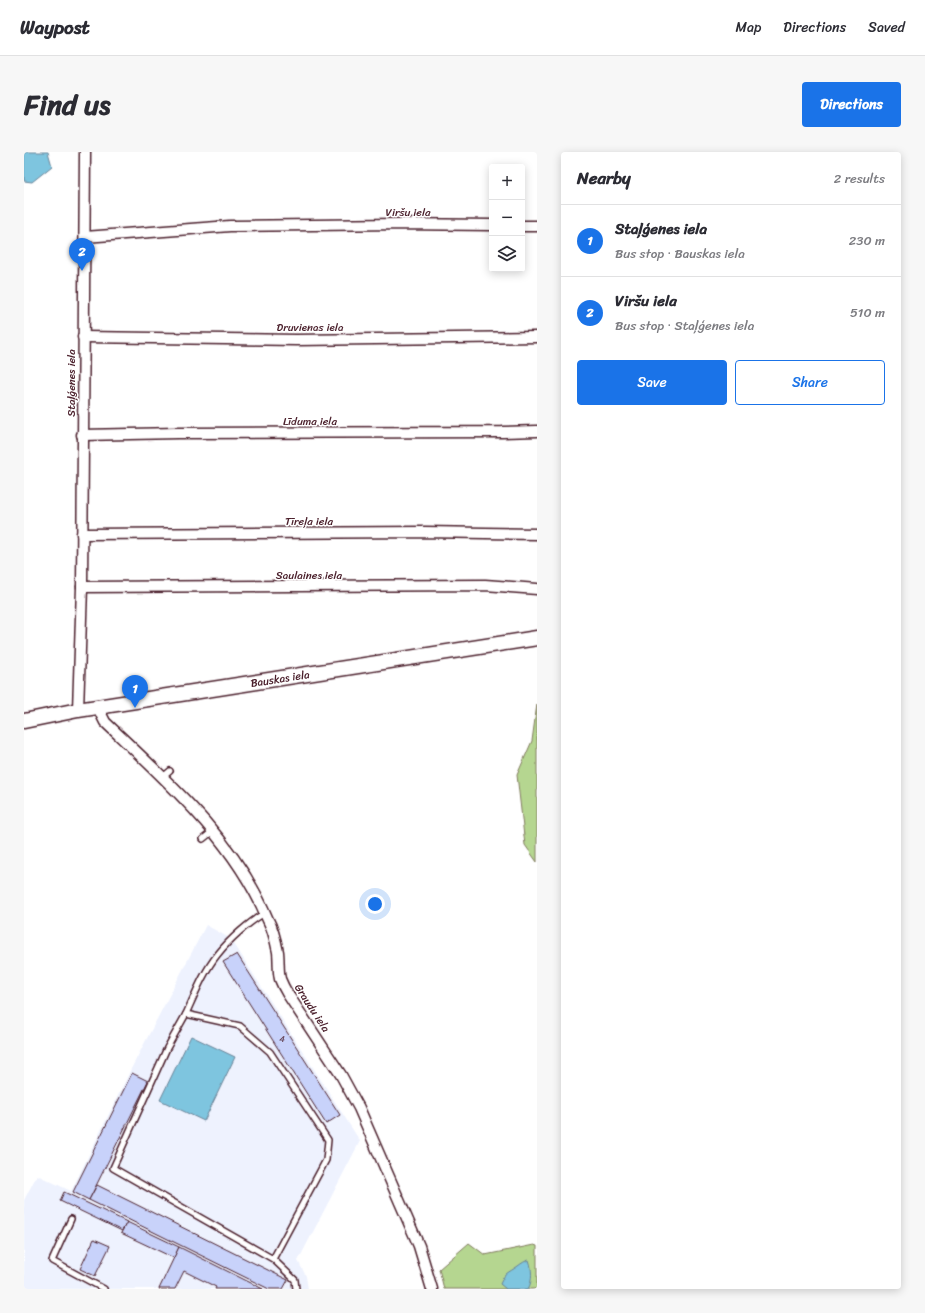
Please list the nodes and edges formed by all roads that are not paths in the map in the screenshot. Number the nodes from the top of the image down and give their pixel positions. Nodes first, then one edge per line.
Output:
1 (85, 152) edge
2 (489, 225) edge
3 (525, 226) edge
4 (537, 226) edge
5 (85, 237) junction
6 (83, 337) junction
7 (537, 337) edge
8 (537, 431) edge
9 (82, 435) junction
10 (82, 534) junction
11 (537, 534) edge
12 (82, 587) junction
13 (537, 590) edge
14 (537, 638) edge
15 (100, 707) junction
16 (78, 710) junction
17 (24, 721) edge
18 (213, 831) junction
19 (203, 839) dead end
20 (265, 913) junction
21 (186, 1014) junction
22 (71, 1219) dead end
23 (273, 1259) junction
24 (104, 1289) edge
25 (296, 1289) edge
26 (432, 1289) edge

1 - 5 street, Staļģenes iela
2 - 5 street, Viršu iela
3 - 4 street
5 - 6 street, Staļģenes iela
6 - 7 street, Druvienas iela
6 - 9 street, Staļģenes iela
8 - 9 street, Līduma iela
9 - 10 street, Staļģenes iela
10 - 11 street, Tīreļa iela
10 - 12 street, Staļģenes iela
12 - 13 street, Saulaines iela
12 - 16 street, Staļģenes iela
14 - 15 street, Bauskas iela
15 - 16 street, Bauskas iela
15 - 18 street, Graudu iela
16 - 17 street, Bauskas iela
18 - 19 lane
18 - 20 street, Graudu iela
20 - 21 lane
20 - 26 street, Graudu iela
21 - 23 lane
21 - 23 lane
22 - 24 lane
23 - 25 lane

